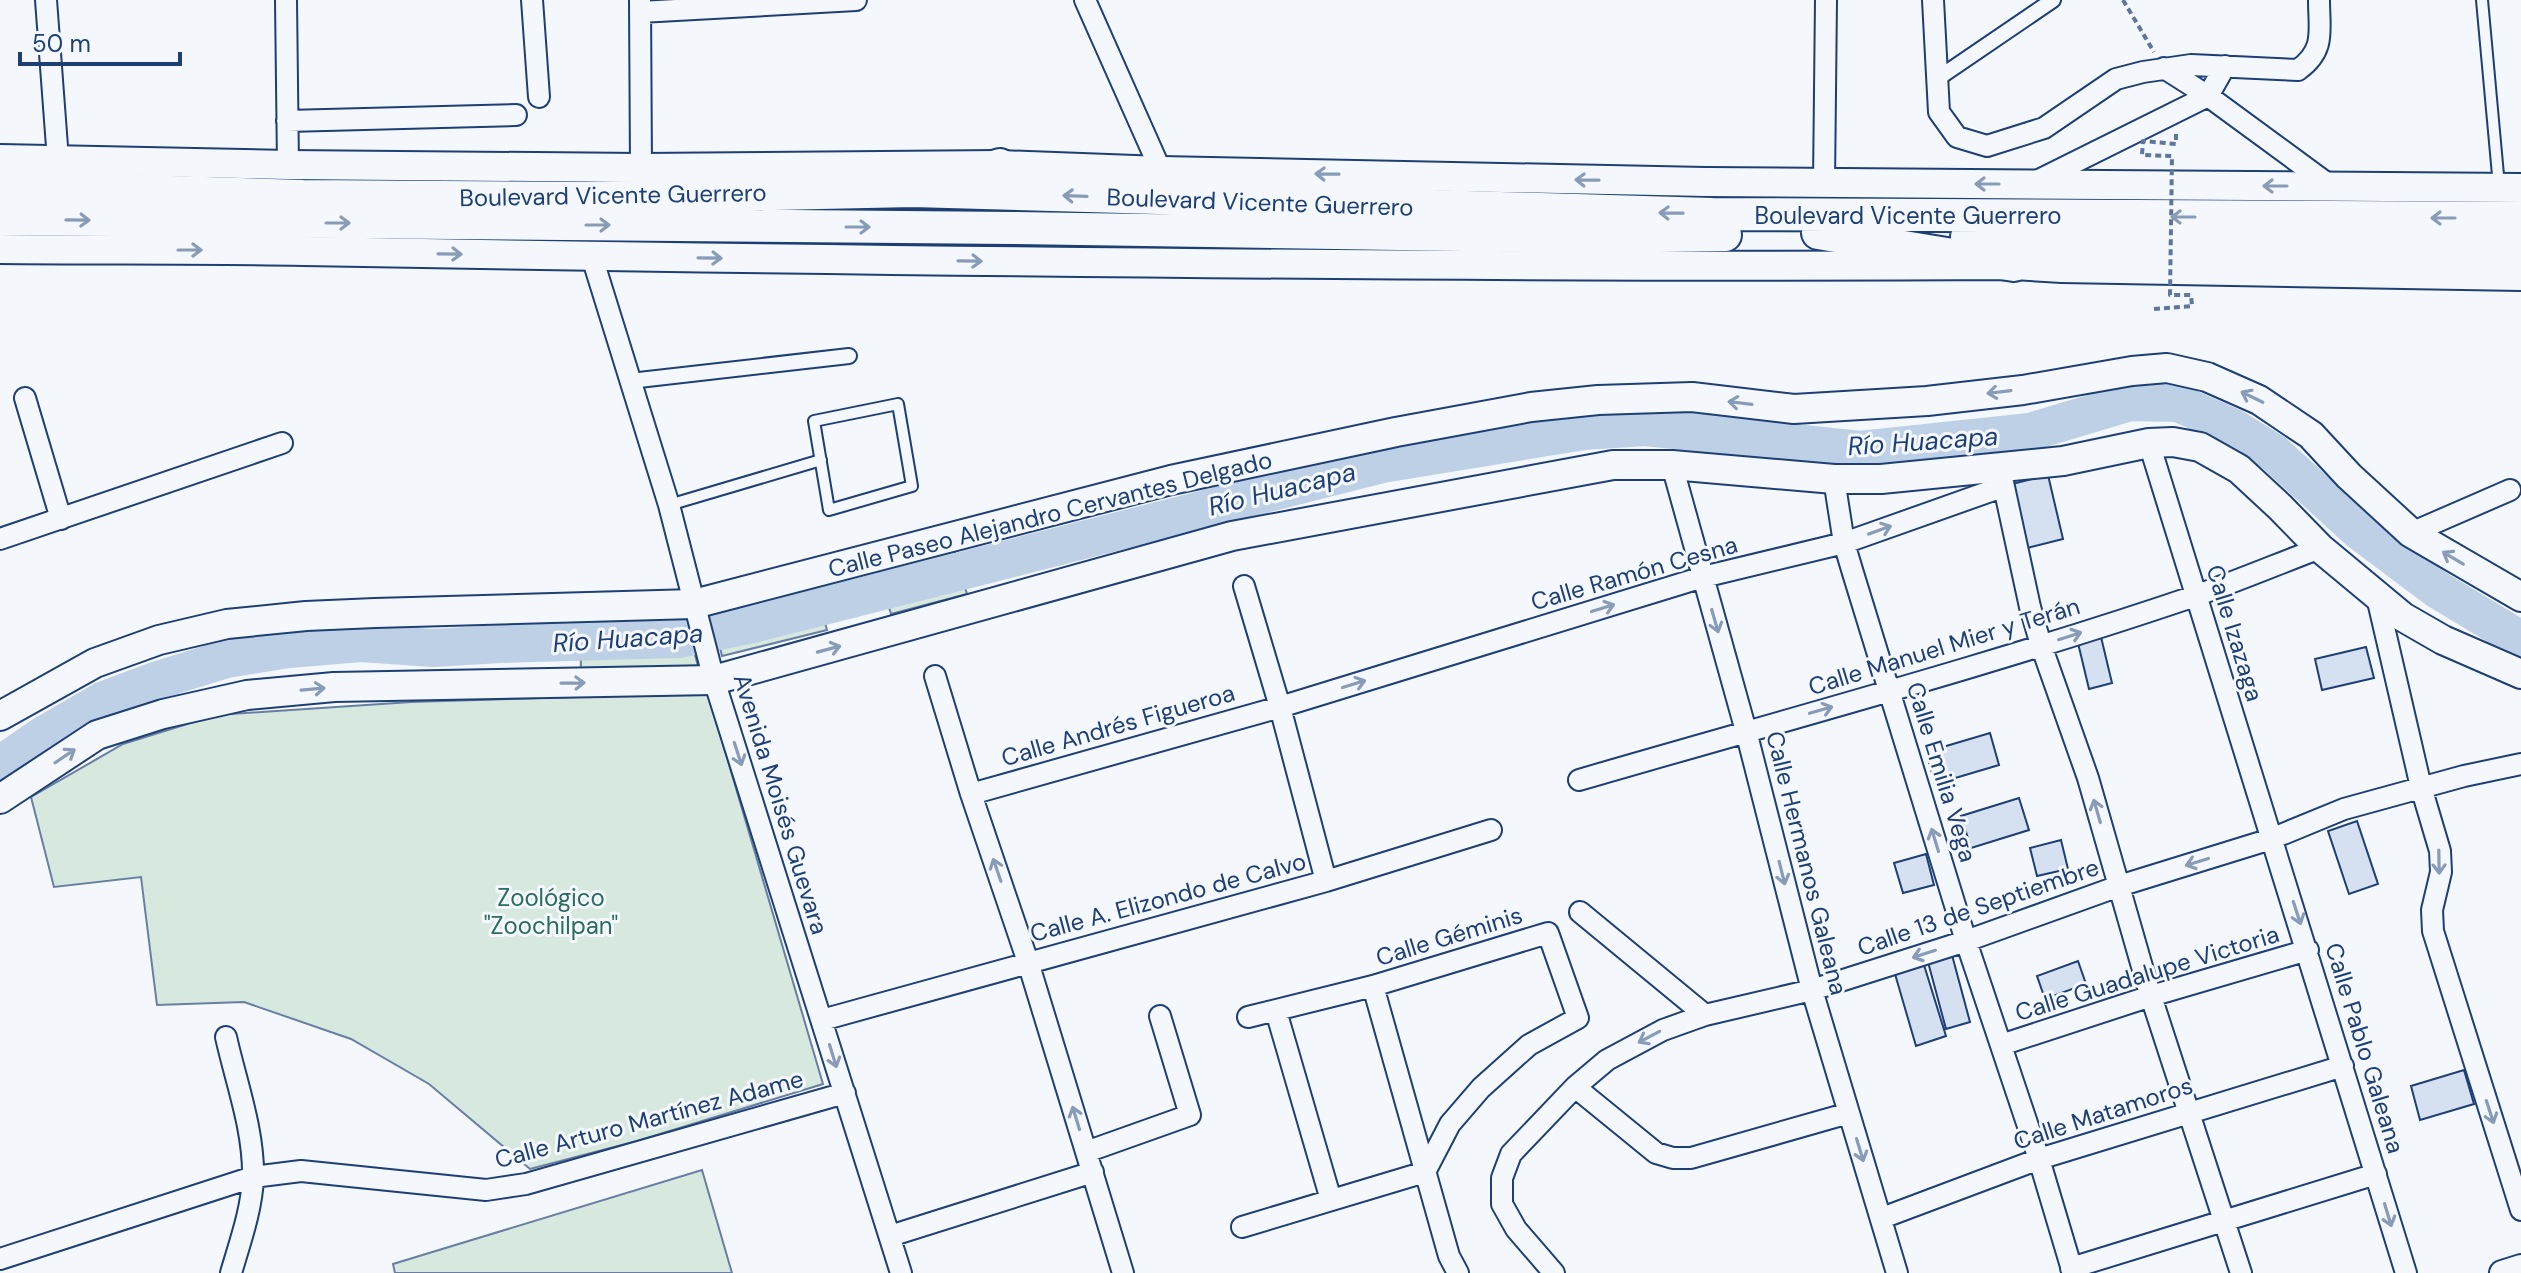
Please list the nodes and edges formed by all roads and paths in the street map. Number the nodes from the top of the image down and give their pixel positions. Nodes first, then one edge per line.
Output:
1 (46, 0) edge
2 (286, 0) edge
3 (532, 0) edge
4 (856, 0) edge
5 (1085, 0) edge
6 (1826, 0) edge
7 (1933, 0) edge
8 (2053, 0) edge
9 (2123, 0) edge
10 (2319, 0) edge
11 (2482, 0) edge
12 (640, 6) edge
13 (2225, 66) junction
14 (2164, 68) junction
15 (1937, 79) junction
16 (2208, 96) junction
17 (539, 97) dead end
18 (516, 115) dead end
19 (287, 121) junction
20 (2176, 144) dead end
21 (0, 159) edge
22 (58, 160) junction
23 (288, 165) junction
24 (1000, 165) junction
25 (641, 168) junction
26 (1161, 171) junction
27 (1824, 183) junction
28 (2030, 185) junction
29 (0, 187) edge
30 (2332, 187) junction
31 (2510, 188) edge
32 (913, 191) junction
33 (2521, 218) edge
34 (0, 219) edge
35 (1818, 233) junction
36 (2521, 247) edge
37 (0, 249) edge
38 (592, 257) junction
39 (2014, 265) junction
40 (2521, 276) edge
41 (2154, 309) dead end
42 (849, 356) dead end
43 (630, 381) junction
44 (25, 398) dead end
45 (282, 443) dead end
46 (2149, 443) junction
47 (821, 460) junction
48 (1672, 465) junction
49 (2001, 478) junction
50 (1834, 479) junction
51 (2510, 490) dead end
52 (669, 505) junction
53 (61, 519) junction
54 (2411, 533) junction
55 (0, 539) edge
56 (1844, 543) junction
57 (2320, 548) junction
58 (1703, 577) junction
59 (1244, 586) dead end
60 (2196, 595) junction
61 (2377, 597) junction
62 (2521, 597) edge
63 (694, 605) junction
64 (2041, 645) junction
65 (2521, 674) edge
66 (935, 676) dead end
67 (714, 679) junction
68 (1890, 691) junction
69 (1280, 707) junction
70 (0, 716) edge
71 (1746, 731) junction
72 (2521, 764) edge
73 (1579, 780) dead end
74 (2421, 787) junction
75 (971, 794) junction
76 (0, 799) edge
77 (1491, 830) dead end
78 (2271, 839) junction
79 (1326, 881) junction
80 (2119, 886) junction
81 (1580, 912) dead end
82 (1966, 941) junction
83 (2308, 950) junction
84 (1028, 962) junction
85 (1373, 986) junction
86 (1812, 990) junction
87 (2151, 996) junction
88 (1276, 1011) junction
89 (1705, 1015) junction
90 (1160, 1016) dead end
91 (1248, 1017) dead end
92 (822, 1020) junction
93 (226, 1037) dead end
94 (2001, 1045) junction
95 (2343, 1066) junction
96 (1575, 1087) junction
97 (845, 1093) junction
98 (1849, 1113) junction
99 (2190, 1113) junction
100 (1086, 1152) junction
101 (2039, 1159) junction
102 (1093, 1172) junction
103 (1425, 1172) junction
104 (2376, 1174) junction
105 (253, 1177) junction
106 (1331, 1200) junction
107 (2521, 1210) edge
108 (1882, 1218) junction
109 (2225, 1220) junction
110 (1242, 1227) dead end
111 (890, 1236) junction
112 (0, 1259) edge
113 (2521, 1267) edge
114 (2072, 1271) edge
115 (1895, 1272) edge
116 (231, 1273) edge
117 (901, 1273) edge
118 (1123, 1273) edge
119 (1458, 1273) edge
120 (1554, 1273) edge
121 (2241, 1273) edge
122 (2406, 1273) edge
123 (2502, 1273) edge

1 - 22 street
2 - 19 street
3 - 17 street
4 - 12 street
5 - 26 street
6 - 27 street
7 - 15 street
8 - 15 street
9 - 14 path
10 - 13 street
11 - 31 lane
12 - 25 street
13 - 14 street
13 - 16 street
14 - 15 street
14 - 16 street
16 - 28 street
16 - 30 street
18 - 19 street
19 - 23 street
20 - 41 path, bridge
21 - 22 main road, Boulevard Vicente Guerrero
22 - 23 main road, Boulevard Vicente Guerrero
23 - 25 main road, Boulevard Vicente Guerrero
24 - 25 main road, Boulevard Vicente Guerrero
24 - 26 main road, Boulevard Vicente Guerrero
24 - 32 highway
27 -> 26 main road, Boulevard Vicente Guerrero
28 -> 27 main road, Boulevard Vicente Guerrero
30 -> 28 main road, Boulevard Vicente Guerrero
29 - 32 highway, Boulevard Vicente Guerrero
30 - 31 main road, Boulevard Vicente Guerrero
33 -> 32 highway, Boulevard Vicente Guerrero
34 -> 35 highway, Boulevard Vicente Guerrero
35 - 36 highway, Boulevard Vicente Guerrero
35 - 39 highway
37 -> 38 main road, Boulevard Vicente Guerrero
38 -> 39 main road, Boulevard Vicente Guerrero
38 - 43 street, Avenida Moisés Guevara
39 - 40 main road, Boulevard Vicente Guerrero
42 - 43 street
43 - 52 street, Avenida Moisés Guevara
44 - 53 street
45 - 53 street
46 - 49 main road
46 - 57 main road
46 - 60 street, Calle Izazaga
47 - 47 lane
47 - 52 lane
48 - 50 main road
48 - 58 street, Calle Hermanos Galeana
67 -> 48 main road
49 - 50 main road
56 -> 49 street, Calle Ramón Cesna
49 - 64 street
50 - 56 street, Calle Emilia Vega
51 - 54 street
52 - 63 street, Avenida Moisés Guevara
53 - 55 street
62 -> 54 main road, Calle Paseo Alejandro Cervantes Delgado
54 -> 63 main road, Calle Paseo Alejandro Cervantes Delgado
56 - 58 street, Calle Ramón Cesna
56 - 68 street, Calle Emilia Vega
57 - 60 street, Calle Manuel Mier y Terán
57 - 61 main road
69 -> 58 street, Calle Ramón Cesna
58 -> 71 street, Calle Hermanos Galeana
59 - 69 street, Calle A. Elizondo de Calvo
64 -> 60 street, Calle Manuel Mier y Terán
60 - 78 street, Calle Izazaga
61 - 65 main road
61 - 74 street
63 - 67 street, Avenida Moisés Guevara
63 - 70 main road, Calle Paseo Alejandro Cervantes Delgado
64 - 68 street, Calle Manuel Mier y Terán
80 -> 64 street
66 - 75 street
76 -> 67 main road
67 -> 92 street, Avenida Moisés Guevara
71 -> 68 street, Calle Manuel Mier y Terán
82 -> 68 street, Calle Emilia Vega
69 - 75 street, Calle Andrés Figueroa
69 - 79 street, Calle A. Elizondo de Calvo
71 - 73 street, Calle Manuel Mier y Terán
71 -> 86 street, Calle Hermanos Galeana
72 - 74 street
74 - 78 street, Calle 13 de Septiembre
74 -> 107 street
84 -> 75 street
77 - 79 street
78 -> 80 street, Calle 13 de Septiembre
78 -> 83 street, Calle Pablo Galeana
79 - 84 street, Calle A. Elizondo de Calvo
80 - 82 street, Calle 13 de Septiembre
80 - 87 street
81 - 89 street
82 -> 86 street, Calle 13 de Septiembre
82 - 94 street, Calle Emilia Vega
83 - 87 street, Calle Guadalupe Victoria
83 - 95 street, Calle Pablo Galeana
84 - 92 street, Calle A. Elizondo de Calvo
100 -> 84 street
85 - 88 street, Calle Géminis
85 - 103 street
85 - 103 street, Calle Géminis
86 - 89 street, Calle 13 de Septiembre
86 - 98 street, Calle Hermanos Galeana
87 - 94 street, Calle Guadalupe Victoria
87 - 99 street
88 - 91 street, Calle Géminis
88 - 106 street
89 -> 96 street, Calle 13 de Septiembre
90 - 100 street
92 -> 97 street, Avenida Moisés Guevara
93 - 105 street
94 - 101 street, Calle Emilia Vega
95 - 99 street, Calle Matamoros
95 - 104 street, Calle Pablo Galeana
96 - 98 street
96 - 120 street, Calle 13 de Septiembre
97 - 105 street, Calle Arturo Martínez Adame
97 - 111 street, Avenida Moisés Guevara
98 -> 108 street, Calle Hermanos Galeana
99 - 101 street, Calle Matamoros
99 - 109 street
100 - 102 street
101 - 108 street, Calle Matamoros
101 - 114 street, Calle Emilia Vega
102 - 111 street
102 - 118 street
103 - 106 street
103 - 119 street
104 - 109 street
104 -> 122 street, Calle Pablo Galeana
105 - 112 street, Calle Arturo Martínez Adame
105 - 116 street
106 - 110 street
108 - 115 street, Calle Hermanos Galeana
109 - 114 street
109 - 121 street
111 - 117 street, Avenida Moisés Guevara
113 - 123 street

